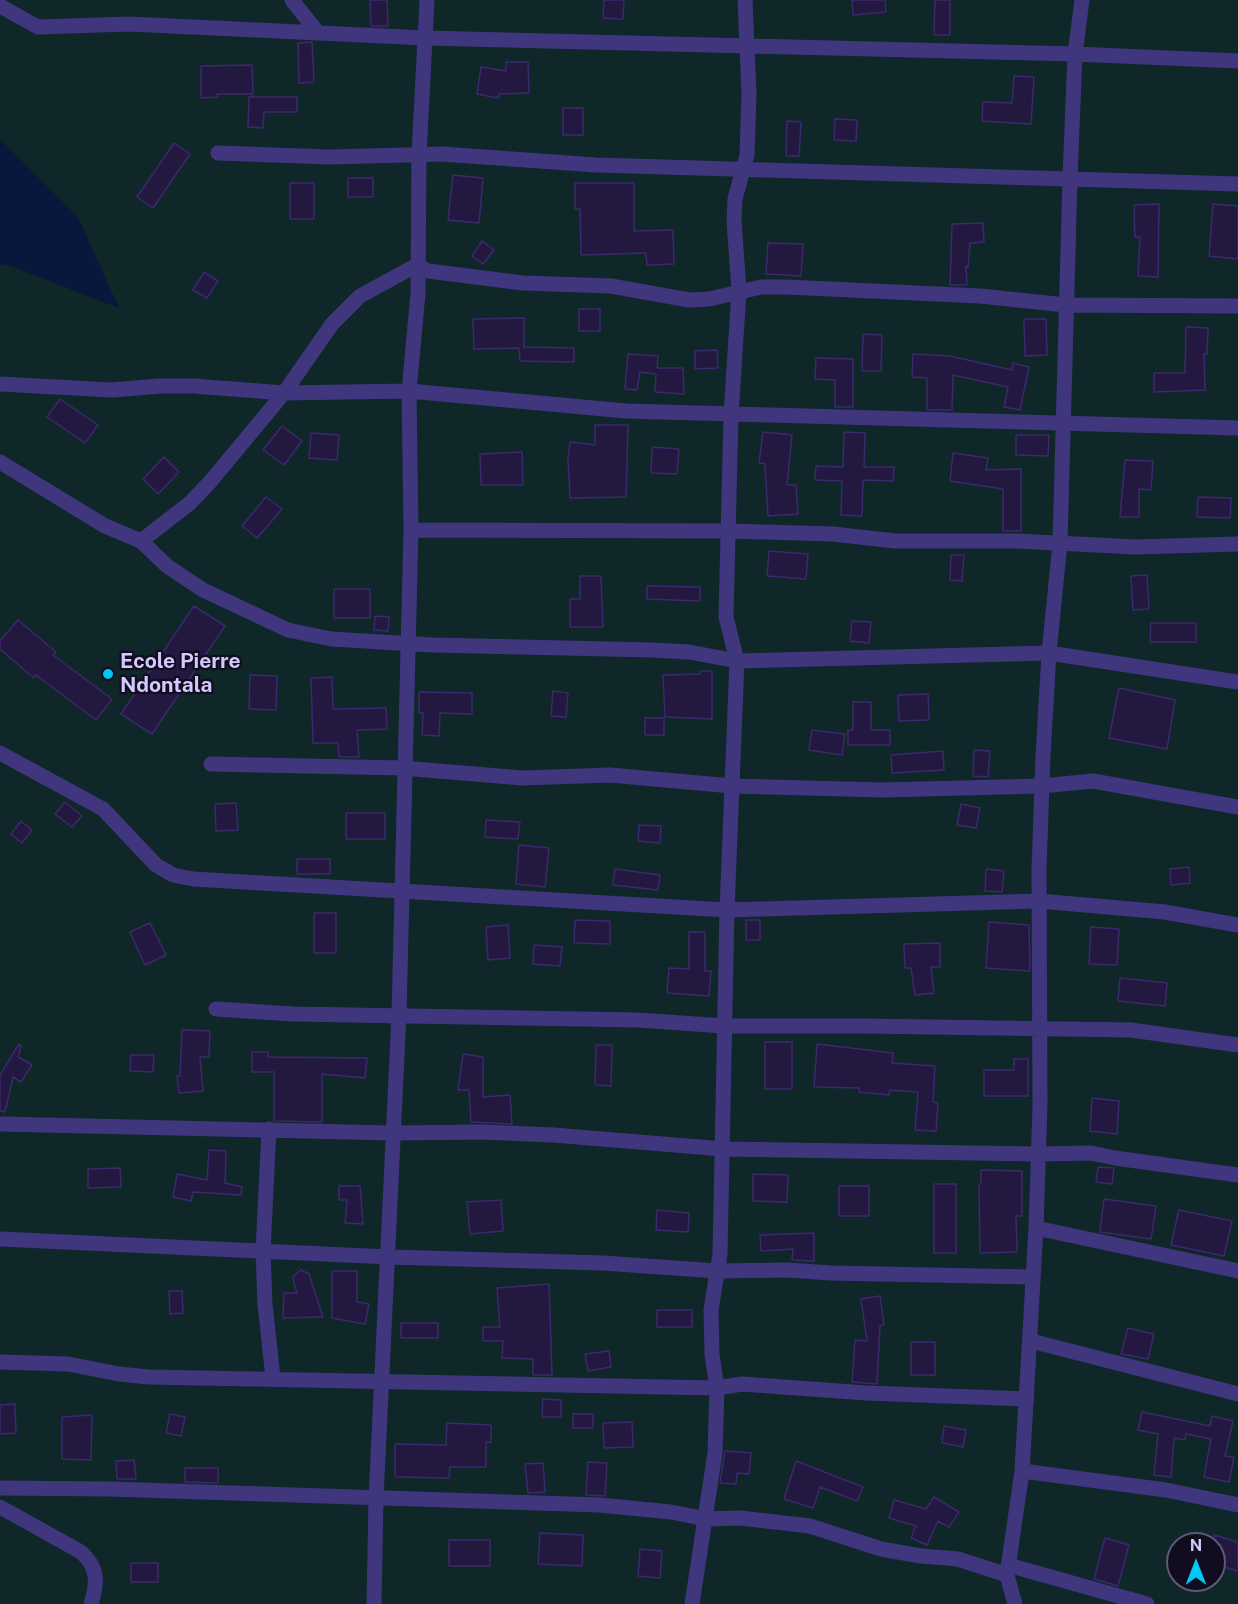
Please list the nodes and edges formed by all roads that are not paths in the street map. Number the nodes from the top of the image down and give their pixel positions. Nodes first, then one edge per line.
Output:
1 (292, 0) edge
2 (427, 0) edge
3 (745, 0) edge
4 (1082, 0) edge
5 (0, 6) edge
6 (318, 33) junction
7 (426, 38) junction
8 (745, 47) junction
9 (1075, 54) junction
10 (1238, 61) edge
11 (218, 153) dead end
12 (419, 154) junction
13 (745, 170) junction
14 (1070, 178) junction
15 (1238, 184) edge
16 (417, 265) junction
17 (739, 291) junction
18 (1066, 305) junction
19 (1238, 306) edge
20 (0, 384) edge
21 (409, 390) junction
22 (284, 393) junction
23 (731, 415) junction
24 (1062, 421) junction
25 (1238, 428) edge
26 (0, 462) edge
27 (411, 530) junction
28 (729, 531) junction
29 (141, 541) junction
30 (1060, 543) junction
31 (1238, 544) edge
32 (409, 643) junction
33 (1049, 653) junction
34 (737, 661) junction
35 (1238, 682) edge
36 (0, 753) edge
37 (211, 764) dead end
38 (403, 768) junction
39 (732, 786) junction
40 (1041, 786) junction
41 (1238, 807) edge
42 (401, 890) junction
43 (1039, 901) junction
44 (727, 910) junction
45 (1238, 925) edge
46 (216, 1009) dead end
47 (399, 1014) junction
48 (724, 1026) junction
49 (1040, 1028) junction
50 (1238, 1045) edge
51 (0, 1124) edge
52 (269, 1129) junction
53 (393, 1133) junction
54 (724, 1149) junction
55 (1038, 1154) junction
56 (1238, 1175) edge
57 (1036, 1228) junction
58 (0, 1239) edge
59 (263, 1251) junction
60 (389, 1257) junction
61 (717, 1271) junction
62 (1238, 1271) edge
63 (1031, 1277) junction
64 (1031, 1341) junction
65 (0, 1362) edge
66 (273, 1378) junction
67 (384, 1380) junction
68 (717, 1388) junction
69 (1238, 1394) edge
70 (1027, 1399) junction
71 (1022, 1471) junction
72 (0, 1488) edge
73 (376, 1499) junction
74 (1238, 1505) edge
75 (0, 1507) edge
76 (706, 1519) junction
77 (1007, 1570) junction
78 (91, 1604) edge
79 (374, 1604) edge
80 (692, 1604) edge
81 (1015, 1604) edge
82 (1147, 1604) edge

1 - 6 street
2 - 7 street
3 - 8 street
4 - 9 street
5 - 6 street
6 - 7 street
7 - 8 street
7 - 12 street
8 - 9 street
8 - 13 street
9 - 10 street
9 - 14 street
11 - 12 street
12 - 13 street
12 - 16 street
13 - 14 street
13 - 17 street
14 - 15 street
14 - 18 street
16 - 17 street
16 - 21 street
16 - 22 street
17 - 18 street
17 - 23 street
18 - 19 street
18 - 24 street
20 - 22 street
21 - 22 street
21 - 23 street
21 - 27 street
22 - 29 street
23 - 24 street
23 - 28 street
24 - 25 street
24 - 30 street
26 - 29 street
27 - 28 street
27 - 32 street
28 - 30 street
28 - 34 street
29 - 32 street
30 - 31 street
30 - 33 street
32 - 34 street
32 - 38 street
33 - 34 street
33 - 35 street
33 - 40 street
34 - 39 street
36 - 42 street
37 - 38 street
38 - 39 street
38 - 42 street
39 - 40 street
39 - 44 street
40 - 41 street
40 - 43 street
42 - 44 street
42 - 47 street
43 - 44 street
43 - 45 street
43 - 49 street
44 - 48 street
46 - 47 street
47 - 48 street
47 - 53 street
48 - 49 street
48 - 54 street
49 - 50 street
49 - 55 street
51 - 52 street
52 - 53 street
52 - 59 street
53 - 54 street
53 - 60 street
54 - 55 street
54 - 61 street
55 - 56 street
55 - 57 street
57 - 62 street
57 - 63 street
58 - 59 street
59 - 60 street
59 - 66 street
60 - 61 street
60 - 67 street
61 - 63 street
61 - 68 street
63 - 64 street
64 - 69 street
64 - 70 street
65 - 66 street
66 - 67 street
67 - 68 street
67 - 73 street
68 - 70 street
68 - 76 street
70 - 71 street
71 - 74 street
71 - 77 street
72 - 73 street
73 - 76 street
73 - 79 street
75 - 78 street
76 - 77 street
76 - 80 street
77 - 81 street
77 - 82 street

